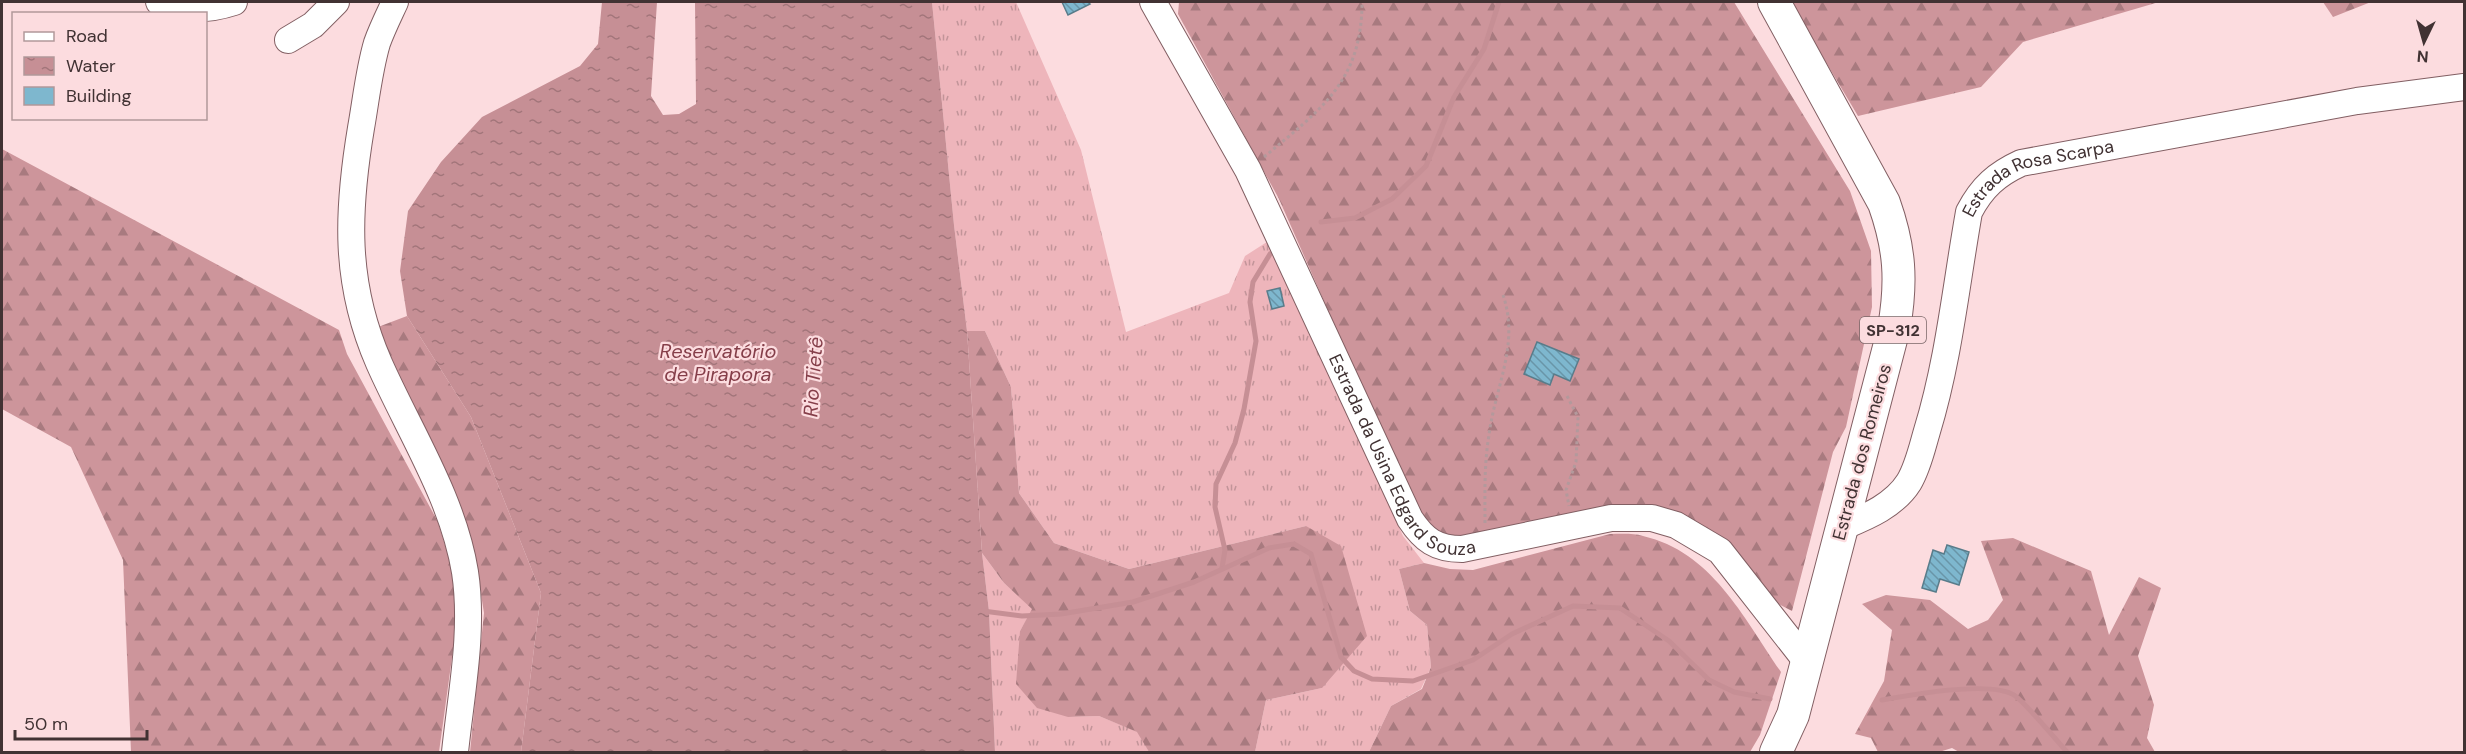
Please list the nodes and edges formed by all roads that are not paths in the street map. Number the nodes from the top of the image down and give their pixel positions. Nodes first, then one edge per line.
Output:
1 (159, 2) edge
2 (234, 2) edge
3 (336, 2) edge
4 (394, 2) edge
5 (1153, 2) edge
6 (1752, 2) edge
7 (1774, 2) edge
8 (288, 40) dead end
9 (2464, 87) edge
10 (1856, 152) junction
11 (1842, 527) junction
12 (1807, 662) junction
13 (454, 753) edge
14 (1776, 753) edge

1 - 2 lane
3 - 8 lane
4 - 13 lane
5 - 12 lane, Estrada da Usina Edgard Souza
6 - 10 main road, Estrada dos Romeiros / SP-312
7 - 10 main road, Estrada dos Romeiros / SP-312
9 - 11 lane, Estrada Rosa Scarpa
10 - 11 main road, Estrada dos Romeiros / SP-312
11 - 12 main road, Estrada dos Romeiros / SP-312
12 - 14 main road, Estrada dos Romeiros / SP-312

